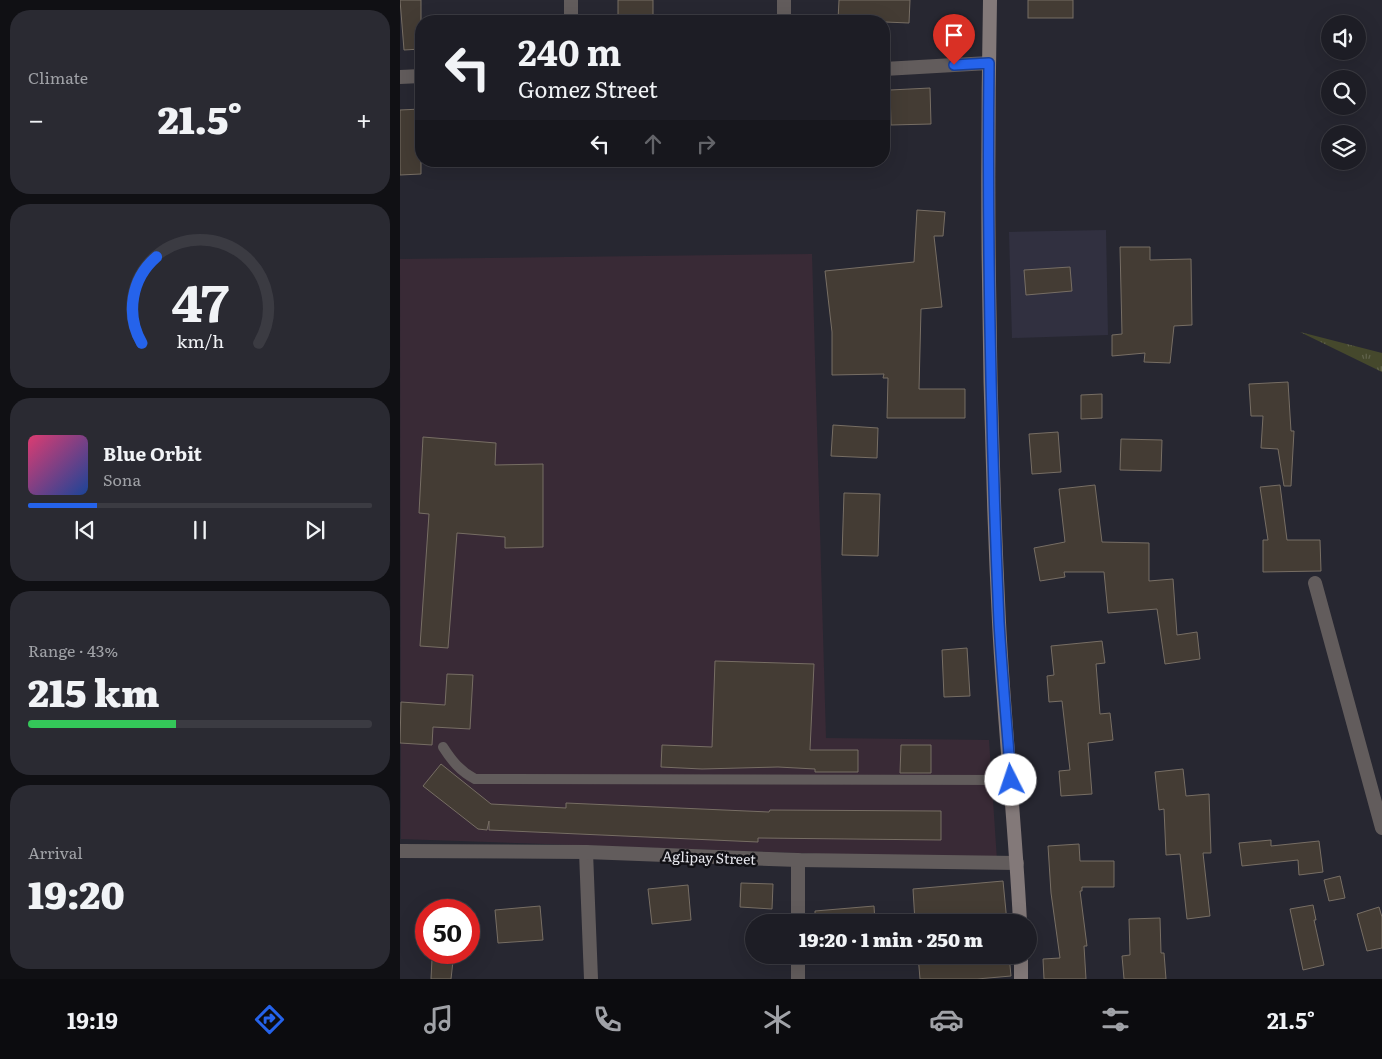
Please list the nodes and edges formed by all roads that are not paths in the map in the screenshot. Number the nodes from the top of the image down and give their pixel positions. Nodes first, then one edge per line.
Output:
1 (570, 0) edge
2 (784, 0) edge
3 (990, 0) edge
4 (571, 15) edge
5 (784, 15) edge
6 (989, 63) junction
7 (890, 69) edge
8 (415, 76) edge
9 (400, 77) edge
10 (1315, 583) dead end
11 (443, 747) dead end
12 (1011, 780) junction
13 (1382, 828) edge
14 (400, 851) edge
15 (586, 852) junction
16 (798, 860) junction
17 (1017, 863) junction
18 (798, 914) edge
19 (1020, 914) edge
20 (798, 964) edge
21 (1021, 964) edge
22 (591, 979) edge
23 (798, 979) edge
24 (1021, 979) edge

1 - 4 street
2 - 5 street
3 - 6 main road
6 - 7 street
6 - 12 main road
8 - 9 street
10 - 13 street
11 - 12 lane
12 - 17 main road
14 - 15 street, Aglipay Street
15 - 16 street, Aglipay Street
15 - 22 street
16 - 17 street, Aglipay Street
16 - 18 street
17 - 19 main road
20 - 23 street
21 - 24 main road

